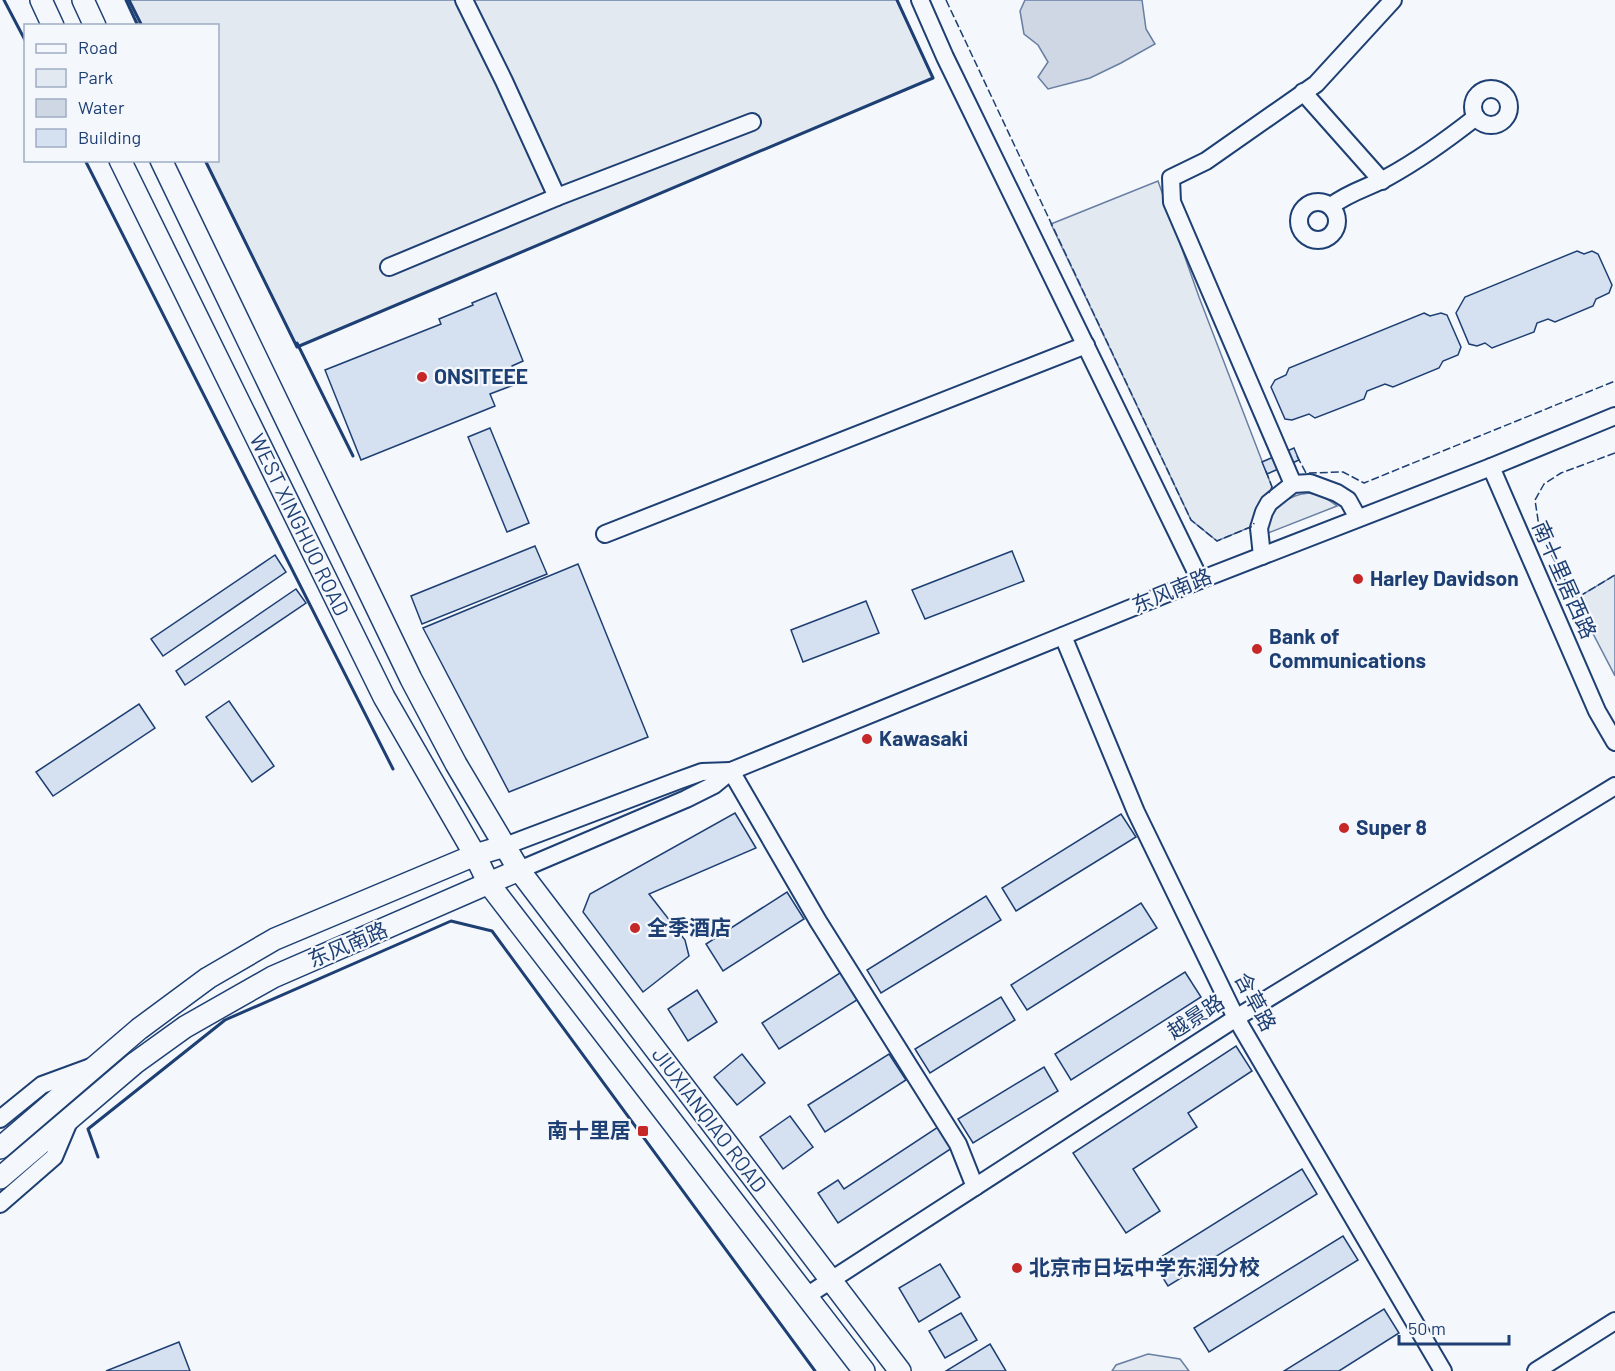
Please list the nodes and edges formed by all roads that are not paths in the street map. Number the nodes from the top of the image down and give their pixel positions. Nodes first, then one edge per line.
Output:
1 (41, 0) edge
2 (83, 0) edge
3 (464, 0) edge
4 (920, 0) edge
5 (1393, 0) edge
6 (52, 24) edge
7 (94, 24) edge
8 (1303, 92) junction
9 (1476, 117) dead end
10 (752, 122) dead end
11 (121, 162) edge
12 (162, 162) edge
13 (1382, 181) junction
14 (557, 197) junction
15 (1331, 206) dead end
16 (389, 267) dead end
17 (1086, 345) junction
18 (1615, 416) edge
19 (1491, 467) junction
20 (1293, 484) junction
21 (1358, 518) junction
22 (605, 534) dead end
23 (1262, 556) junction
24 (1200, 580) junction
25 (1063, 636) junction
26 (1615, 742) edge
27 (731, 771) junction
28 (1615, 786) edge
29 (505, 846) junction
30 (475, 855) junction
31 (519, 870) junction
32 (489, 884) junction
33 (1236, 1018) junction
34 (97, 1064) junction
35 (72, 1114) junction
36 (0, 1119) edge
37 (0, 1148) edge
38 (0, 1178) edge
39 (975, 1187) junction
40 (0, 1204) edge
41 (830, 1281) junction
42 (808, 1295) junction
43 (1615, 1321) edge
44 (864, 1371) edge
45 (900, 1371) edge
46 (1443, 1371) edge
47 (1536, 1371) edge

1 - 6 main road
2 - 7 main road
3 - 14 street
4 - 17 street
5 - 8 street
8 - 13 street
8 - 20 street
9 - 13 street
10 - 14 street
11 - 30 main road, WEST XINGHUO ROAD
12 - 29 main road, WEST XINGHUO ROAD
13 - 15 street
14 - 16 street
17 - 22 street
17 - 24 street
18 - 19 street, 东风南路
19 - 21 street, 东风南路
19 - 26 street, 南十里居西路
20 - 21 street
20 - 23 street
21 - 23 street, 东风南路
23 - 24 street, 东风南路
24 - 25 street, 东风南路
25 - 27 street, 东风南路
25 - 33 street, 含草路
27 - 29 street, 东风南路
27 - 31 street, 东风南路
27 - 39 street
28 - 33 street, 越景路
29 - 30 main road, 东风南路
29 - 31 main road, WEST XINGHUO ROAD
30 - 32 main road, WEST XINGHUO ROAD
30 - 34 main road, 东风南路
31 - 32 main road, 东风南路
31 - 41 main road, JIUXIANQIAO ROAD
32 - 35 main road, 东风南路
32 - 42 main road, JIUXIANQIAO ROAD
33 - 39 street, 越景路
33 - 46 street, 含草路
34 - 36 street
34 - 37 main road, 东风南路
35 - 38 main road, 东风南路
35 - 40 street
39 - 41 street, 越景路
41 - 42 street, 越景路
41 - 45 main road, JIUXIANQIAO ROAD
42 - 44 main road, JIUXIANQIAO ROAD
43 - 47 street

